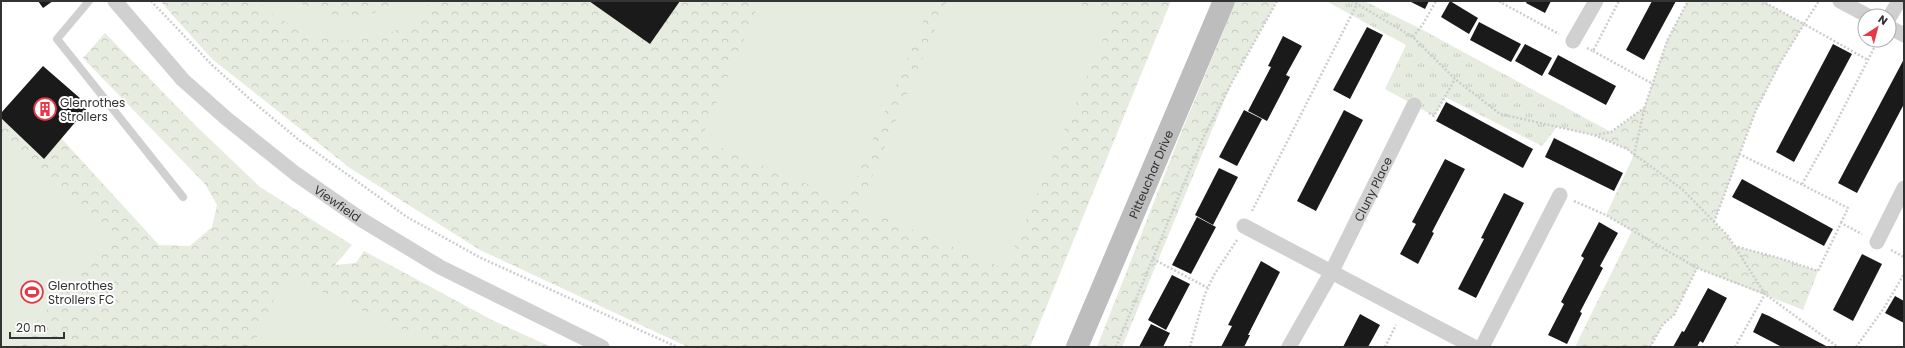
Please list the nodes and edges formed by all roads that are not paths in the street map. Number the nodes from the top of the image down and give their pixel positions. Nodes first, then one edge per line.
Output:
1 (89, 1) edge
2 (115, 1) edge
3 (1224, 1) edge
4 (1596, 1) edge
5 (1840, 1) edge
6 (1857, 10) edge
7 (1573, 42) dead end
8 (1414, 105) road end
9 (1904, 188) edge
10 (1560, 195) road end
11 (182, 197) dead end
12 (1244, 226) road end
13 (1877, 242) road end
14 (1331, 273) junction
15 (602, 347) edge
16 (1077, 347) edge
17 (1289, 347) edge
18 (1474, 347) edge
19 (1482, 347) edge

1 - 11 lane
2 - 15 street, Viewfield
3 - 16 street, Pitteuchar Drive
4 - 7 street
5 - 6 street
8 - 14 street, Cluny Place
9 - 13 street
10 - 19 street
12 - 14 street
14 - 17 street, Cluny Place
14 - 18 street

